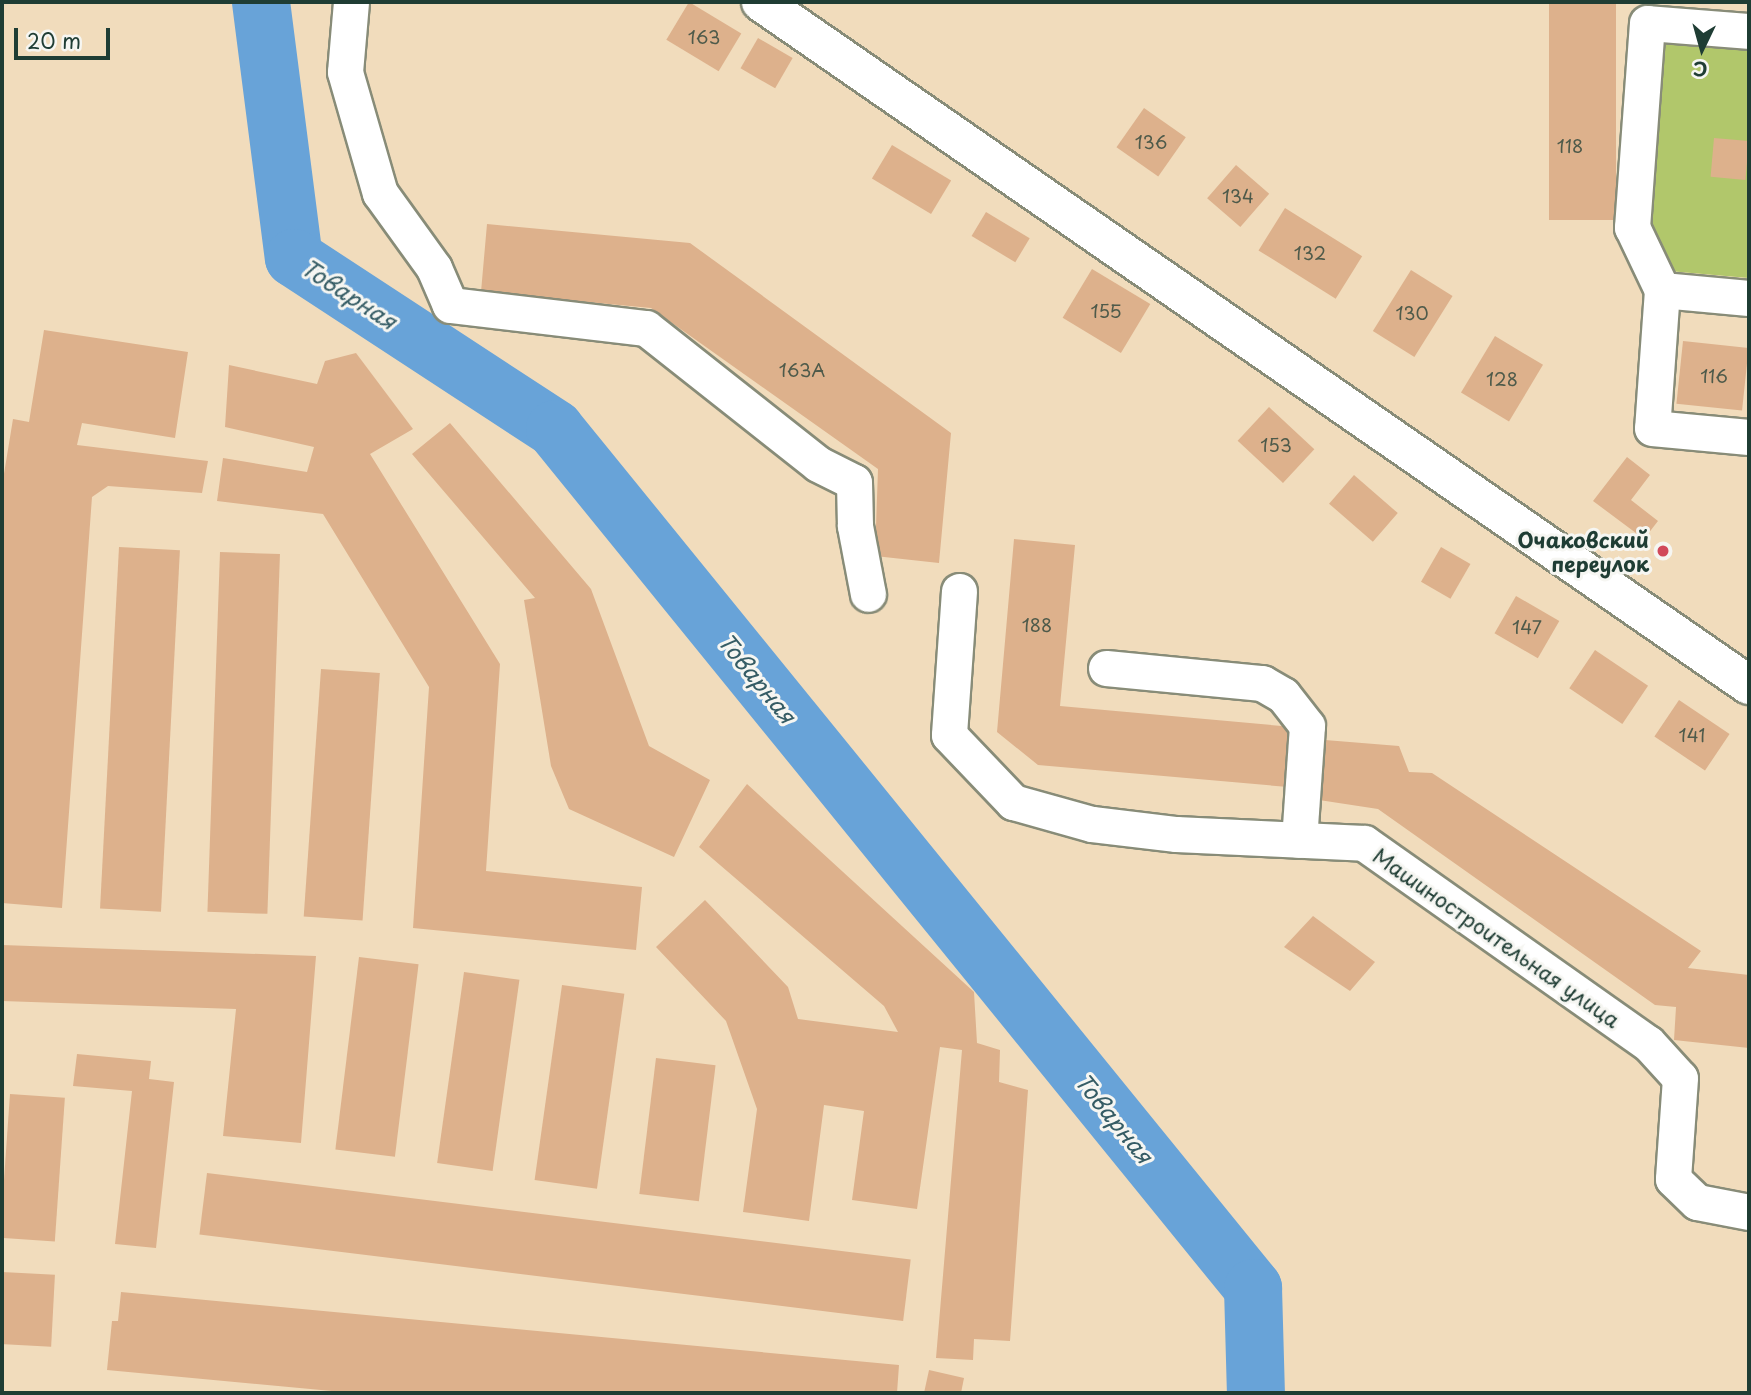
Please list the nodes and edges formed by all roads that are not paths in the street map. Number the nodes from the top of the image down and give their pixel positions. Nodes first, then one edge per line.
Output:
1 (351, 2) edge
2 (761, 2) edge
3 (1749, 31) edge
4 (1662, 290) junction
5 (1749, 299) edge
6 (1749, 437) edge
7 (958, 591) dead end
8 (868, 594) dead end
9 (1106, 668) dead end
10 (1749, 685) edge
11 (1299, 840) junction
12 (1749, 1212) edge

1 - 8 lane
2 - 10 main road
3 - 4 lane
4 - 5 lane
4 - 6 lane
7 - 11 lane, Машиностроительная улица
9 - 11 lane
11 - 12 lane, Машиностроительная улица

